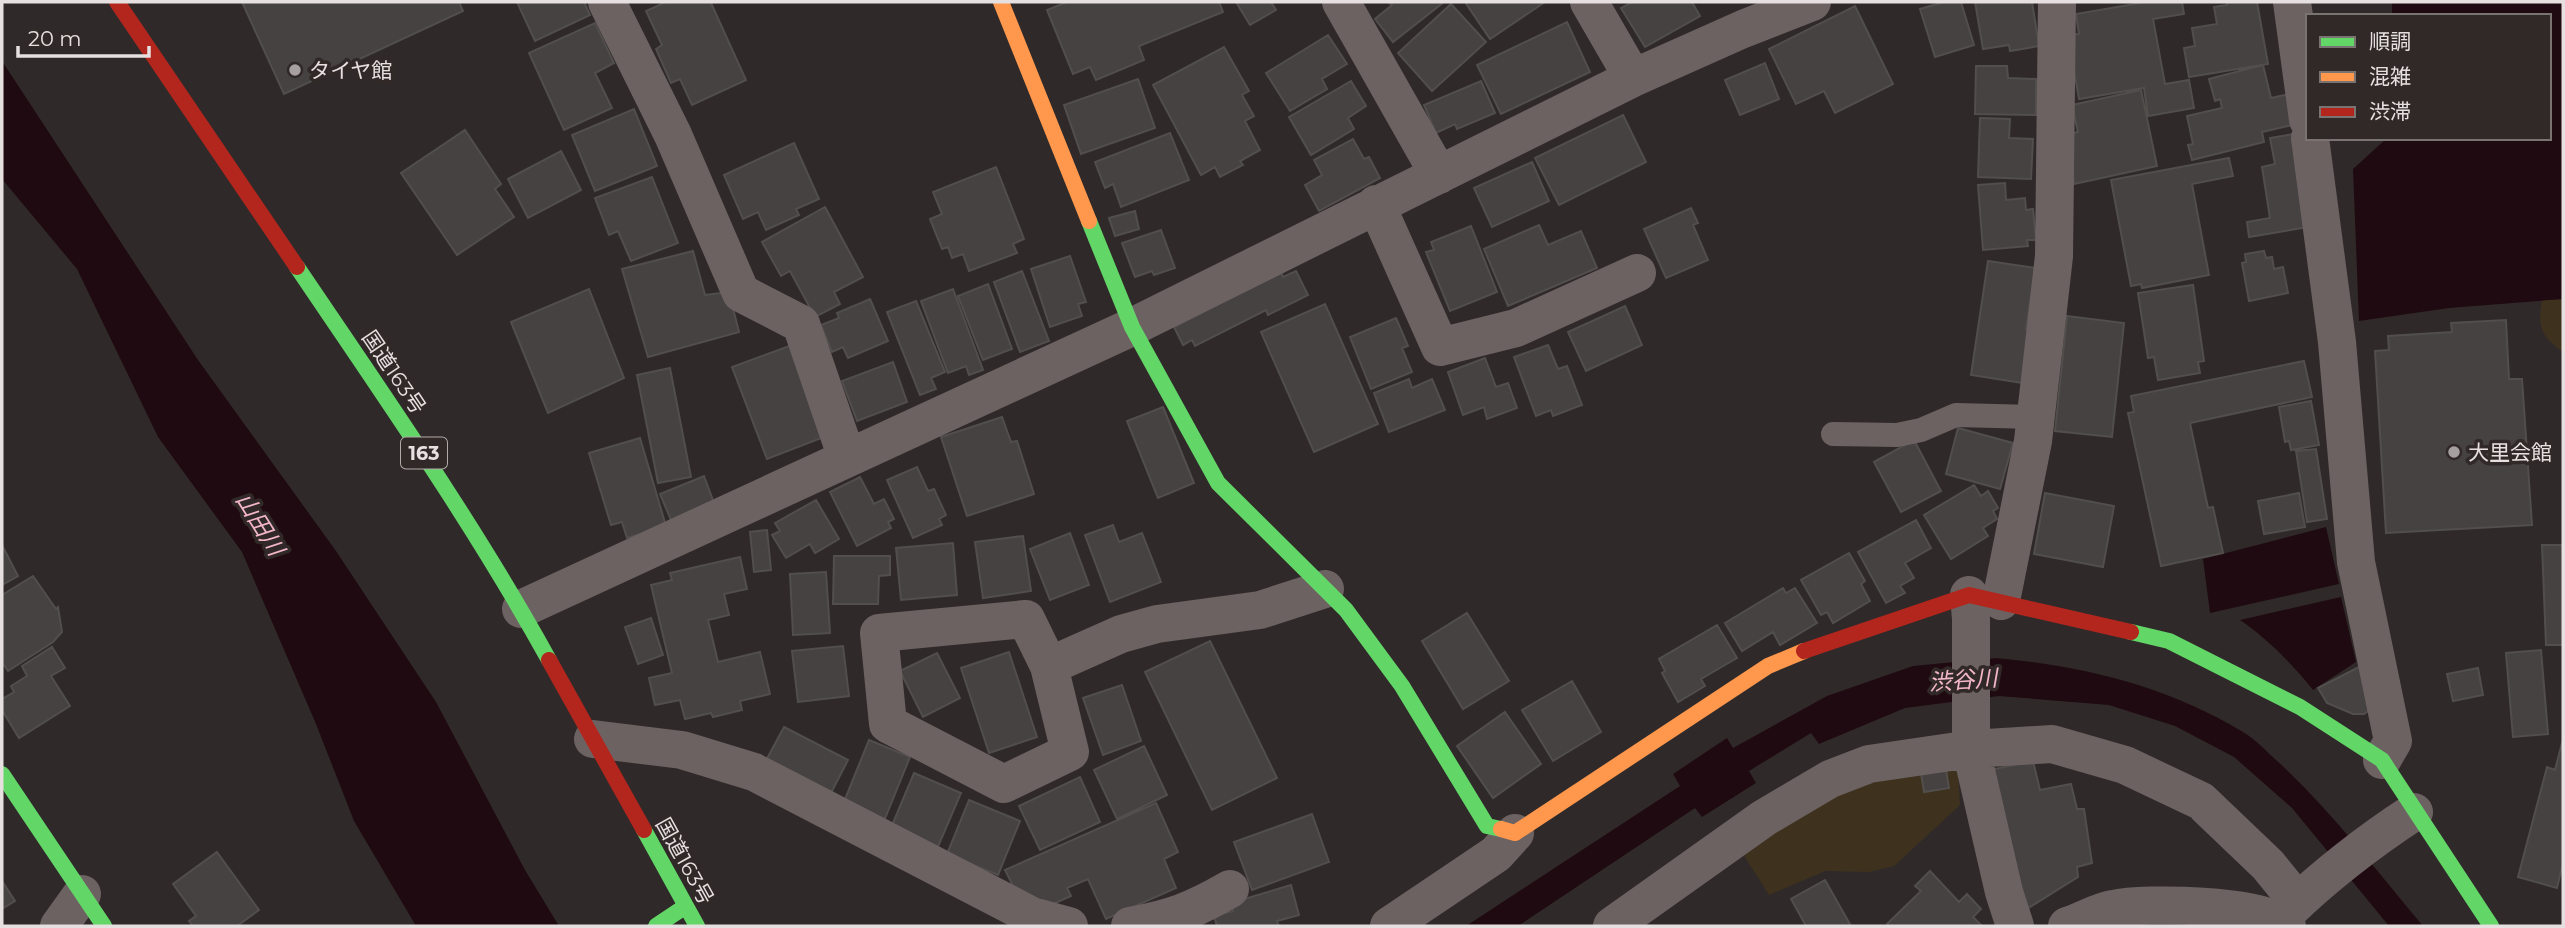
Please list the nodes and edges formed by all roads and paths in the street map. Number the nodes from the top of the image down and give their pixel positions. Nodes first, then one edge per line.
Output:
1 (117, 2) edge
2 (607, 2) edge
3 (1000, 2) edge
4 (1341, 2) edge
5 (1589, 2) edge
6 (1811, 2) edge
7 (2057, 2) edge
8 (2292, 2) edge
9 (1633, 78) junction
10 (2306, 105) edge
11 (2310, 140) edge
12 (1439, 175) junction
13 (1376, 204) junction
14 (1637, 272) dead end
15 (1132, 327) junction
16 (2035, 418) junction
17 (1833, 434) dead end
18 (847, 458) junction
19 (1325, 589) junction
20 (1980, 605) junction
21 (521, 609) junction
22 (1049, 666) junction
23 (1972, 738) junction
24 (593, 739) junction
25 (2382, 760) junction
26 (2, 774) edge
27 (2403, 820) junction
28 (1515, 833) junction
29 (1230, 889) dead end
30 (82, 894) junction
31 (686, 906) junction
32 (2295, 909) edge
33 (59, 926) edge
34 (104, 926) edge
35 (656, 926) edge
36 (697, 926) edge
37 (1069, 926) edge
38 (1130, 926) edge
39 (1389, 926) edge
40 (1612, 926) edge
41 (2015, 926) edge
42 (2067, 926) edge
43 (2491, 926) edge

1 - 21 main road, 国道163号 / 163
2 - 18 street
3 - 15 main road
4 - 12 street
5 - 9 street
6 - 9 street
7 - 16 street
8 - 10 street
9 - 12 street
11 - 25 street
12 - 13 street
13 - 14 street
13 - 15 street
15 - 18 street
15 - 19 main road
16 - 17 lane
16 - 20 street
18 - 21 street
19 - 22 street
19 - 28 main road
20 - 23 street
20 - 25 main road
20 - 28 main road
21 - 24 main road, 国道163号 / 163
22 - 22 street
23 - 32 street
23 - 40 street
23 - 41 street
24 - 31 main road, 国道163号 / 163
24 - 37 street
25 - 27 main road
26 - 30 main road
27 - 32 street
27 - 43 main road
28 - 39 street
29 - 38 street
30 - 33 street
30 - 34 main road
31 - 35 main road
31 - 36 main road, 国道163号 / 163
32 - 42 street

